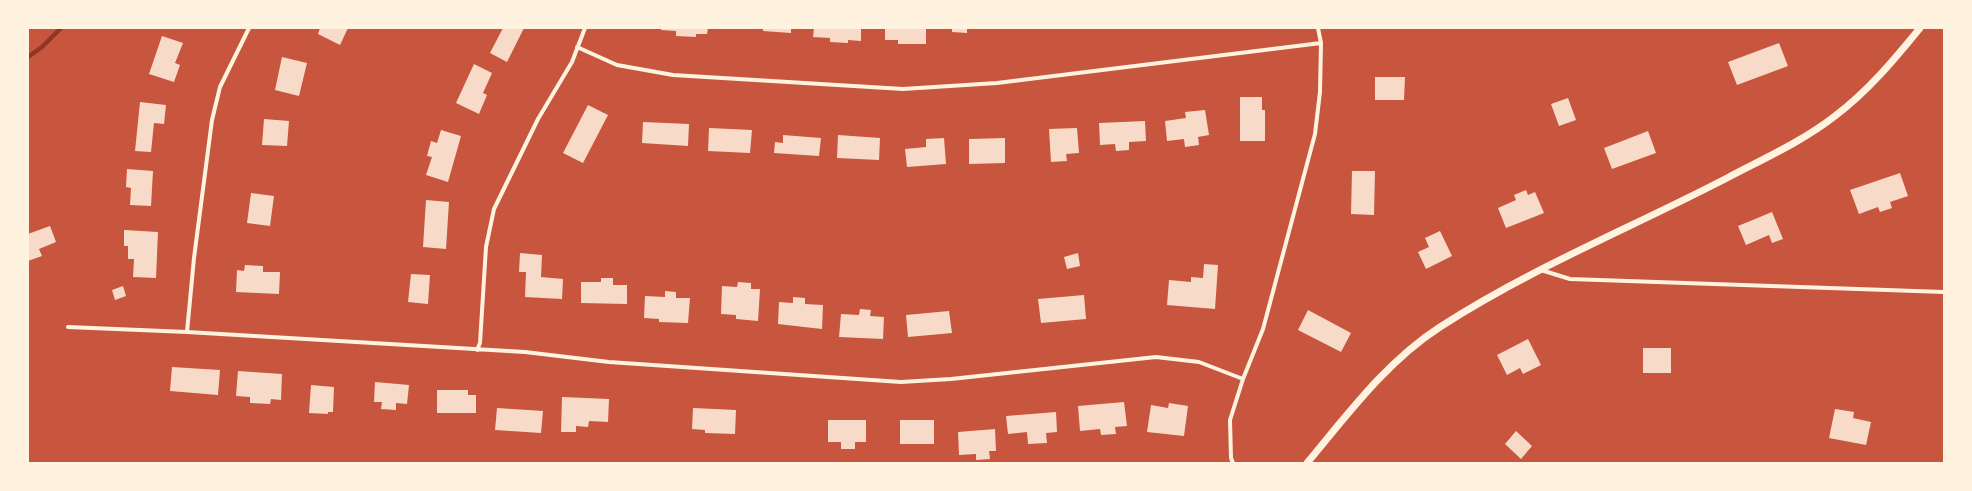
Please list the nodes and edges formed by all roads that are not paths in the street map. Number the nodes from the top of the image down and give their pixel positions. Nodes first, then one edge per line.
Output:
1 (249, 28) edge
2 (585, 28) edge
3 (1318, 28) edge
4 (1920, 28) edge
5 (1321, 43) junction
6 (577, 47) junction
7 (1541, 270) junction
8 (1944, 292) edge
9 (68, 327) dead end
10 (187, 332) junction
11 (477, 350) junction
12 (1243, 379) junction
13 (1233, 463) edge
14 (1307, 463) edge

1 - 10 street
2 - 6 street
3 - 5 street
4 - 7 street
5 - 6 street
5 - 12 street
6 - 11 street
7 - 8 street
7 - 14 street
9 - 10 street
10 - 11 street
11 - 12 street
12 - 13 street

